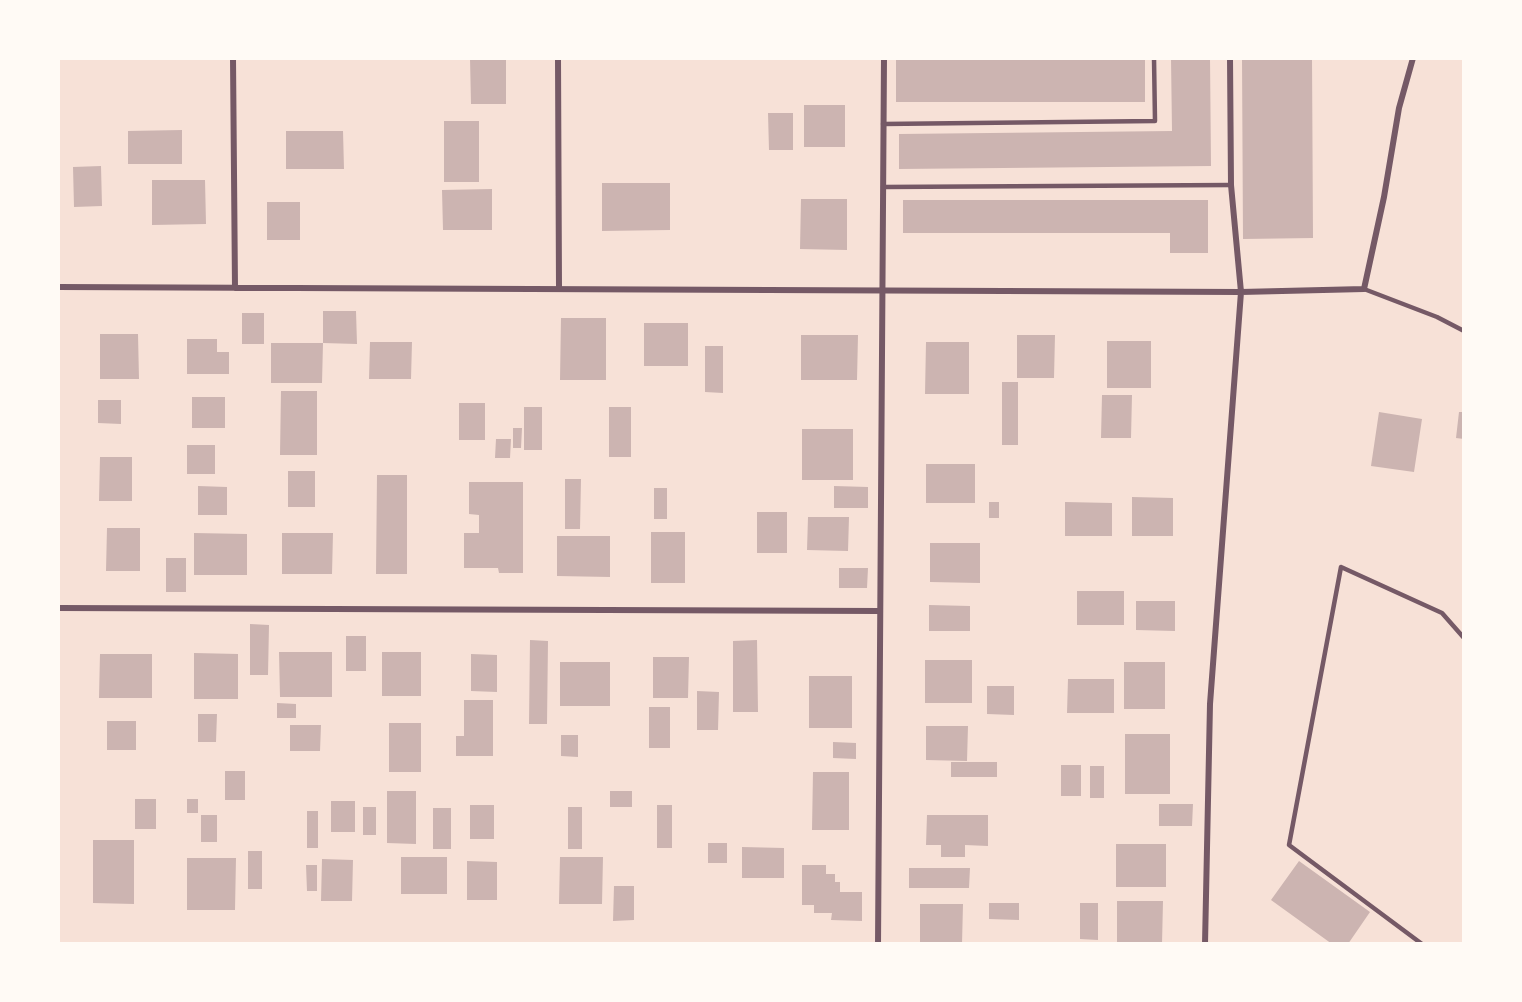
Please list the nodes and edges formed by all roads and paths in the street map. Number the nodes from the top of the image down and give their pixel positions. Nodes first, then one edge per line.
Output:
1 (233, 58) edge
2 (558, 58) edge
3 (884, 58) edge
4 (1154, 58) edge
5 (1230, 58) edge
6 (1413, 58) edge
7 (883, 124) junction
8 (1231, 185) junction
9 (883, 187) junction
10 (58, 287) edge
11 (235, 288) junction
12 (559, 289) junction
13 (1364, 289) junction
14 (882, 290) junction
15 (1241, 292) junction
16 (1464, 331) edge
17 (58, 608) edge
18 (880, 611) junction
19 (1464, 638) edge
20 (878, 944) edge
21 (1205, 944) edge
22 (1422, 944) edge

1 - 11 street
2 - 12 street
3 - 7 street
4 - 7 lane
5 - 8 street
6 - 13 street
7 - 9 street
8 - 9 lane
8 - 15 street
9 - 14 street
10 - 11 street
11 - 12 street
12 - 14 street
13 - 15 street
13 - 16 lane
14 - 15 street
14 - 18 street
15 - 21 street
17 - 18 street
18 - 20 street
19 - 22 lane

